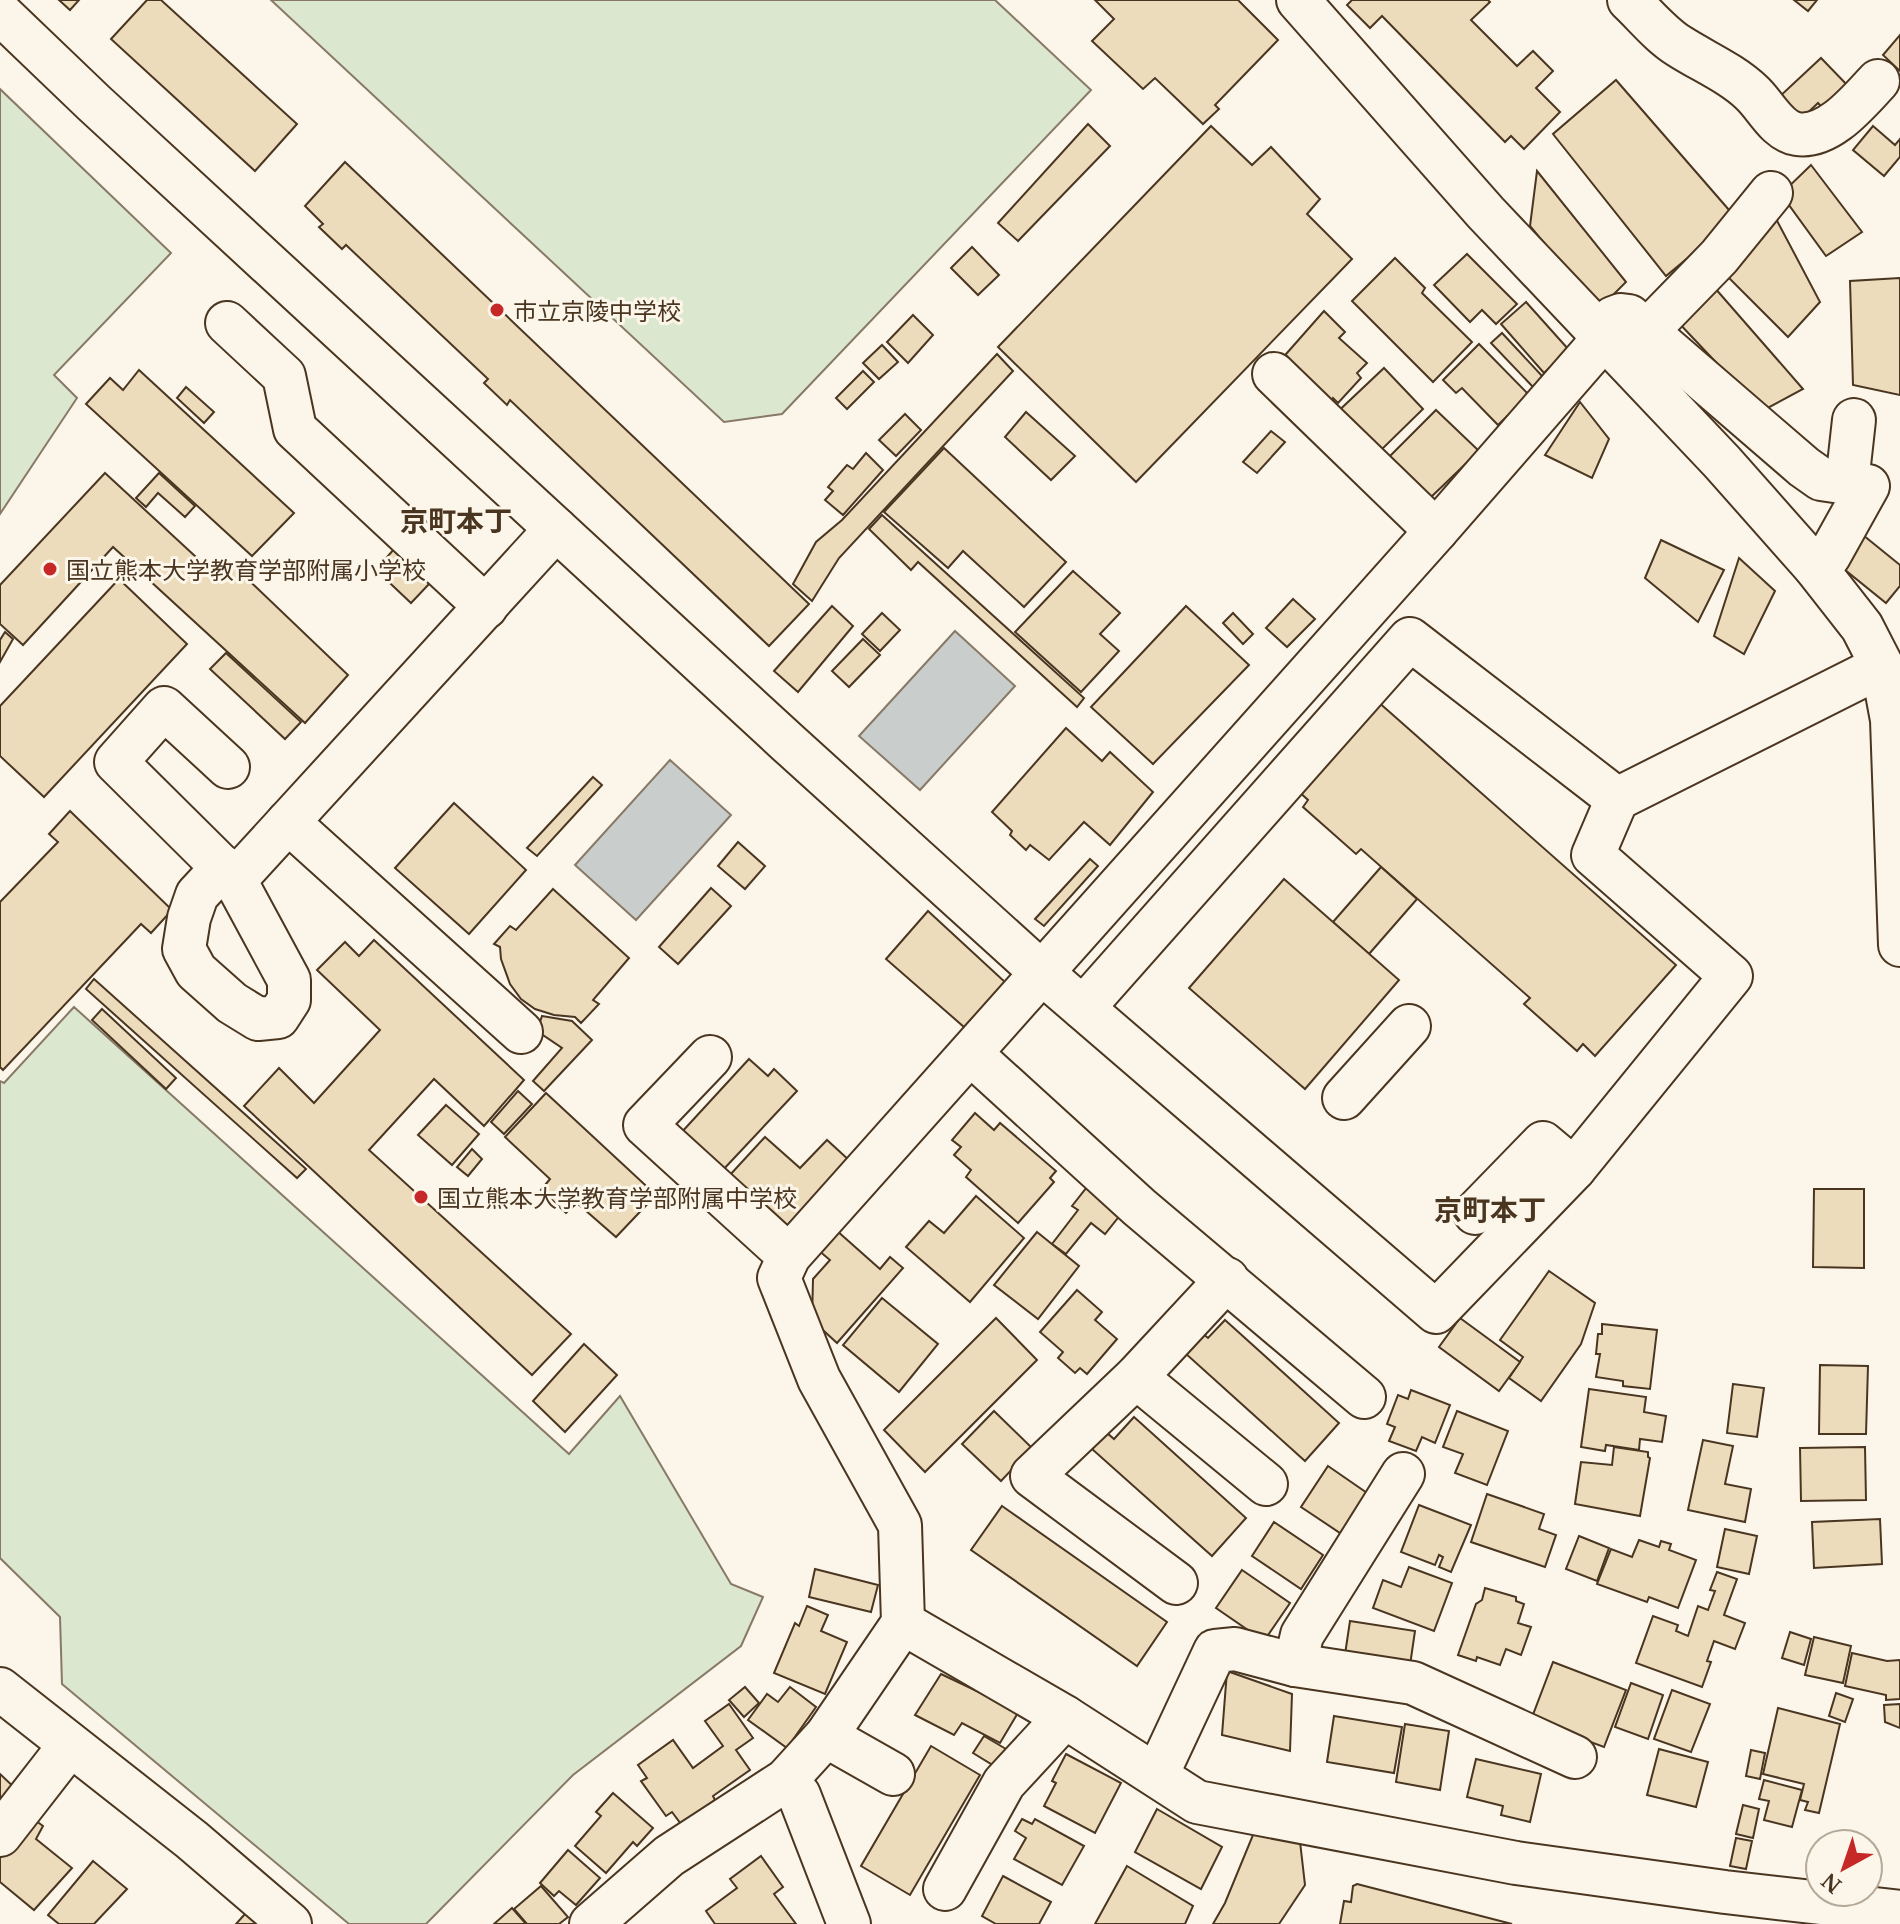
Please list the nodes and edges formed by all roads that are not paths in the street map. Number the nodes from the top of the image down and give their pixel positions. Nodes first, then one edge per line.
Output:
1 (1298, 0) edge
2 (1629, 0) edge
3 (0, 13) edge
4 (1878, 81) dead end
5 (1771, 193) dead end
6 (227, 323) dead end
7 (1647, 331) junction
8 (1600, 337) junction
9 (1274, 374) dead end
10 (1854, 420) dead end
11 (1847, 483) junction
12 (556, 529) junction
13 (1436, 531) junction
14 (1815, 567) junction
15 (486, 607) junction
16 (1882, 666) junction
17 (228, 767) dead end
18 (1617, 799) junction
19 (288, 822) junction
20 (1900, 945) edge
21 (1041, 972) junction
22 (1083, 1008) junction
23 (1409, 1026) dead end
24 (521, 1032) dead end
25 (971, 1054) junction
26 (710, 1057) dead end
27 (1344, 1098) dead end
28 (1574, 1169) junction
29 (1475, 1213) dead end
30 (789, 1256) junction
31 (1227, 1279) junction
32 (1136, 1377) junction
33 (1364, 1397) dead end
34 (1403, 1474) dead end
35 (1266, 1484) dead end
36 (1176, 1583) dead end
37 (903, 1623) junction
38 (1295, 1665) junction
39 (0, 1689) edge
40 (1065, 1717) junction
41 (826, 1736) junction
42 (70, 1745) junction
43 (1575, 1757) dead end
44 (893, 1774) dead end
45 (1157, 1775) junction
46 (786, 1780) junction
47 (0, 1835) edge
48 (945, 1889) dead end
49 (1717, 1908) edge
50 (1900, 1912) edge
51 (290, 1924) edge
52 (591, 1924) edge
53 (849, 1924) edge

1 - 8 street
2 - 4 street
3 - 12 street
5 - 7 street
6 - 15 street
7 - 8 street
7 - 11 street
8 - 13 street
8 - 14 street
9 - 13 street
10 - 11 street
11 - 14 street
12 - 15 street
12 - 21 street
13 - 21 street
14 - 16 street
15 - 19 street
16 - 18 street
16 - 20 street
17 - 19 street
18 - 22 street
18 - 28 street
19 - 24 street
21 - 22 street
21 - 25 street
22 - 28 street
23 - 27 street
25 - 30 street
25 - 31 street
26 - 30 street
28 - 29 street
30 - 37 street
31 - 32 street
31 - 33 street
32 - 35 street
32 - 36 street
34 - 38 street
37 - 40 street
37 - 41 street
38 - 43 street
38 - 45 street
39 - 42 street
40 - 45 street
40 - 48 street
41 - 44 street
41 - 46 street
42 - 47 street
42 - 51 street
45 - 49 street
46 - 52 street
46 - 53 street
49 - 50 street

